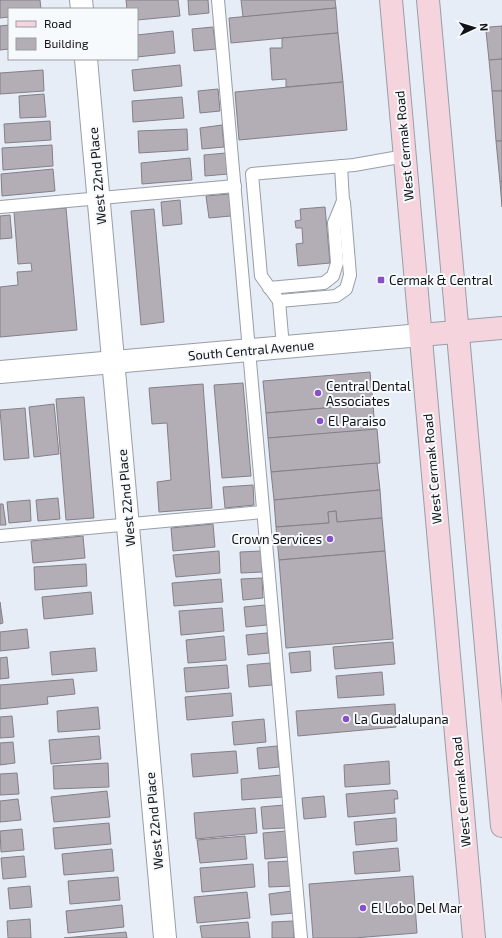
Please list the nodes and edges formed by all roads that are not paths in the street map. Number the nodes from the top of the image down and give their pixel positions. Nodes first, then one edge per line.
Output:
1 (218, 0) edge
2 (391, 0) edge
3 (428, 0) edge
4 (86, 60) edge
5 (404, 156) junction
6 (341, 166) junction
7 (235, 186) junction
8 (99, 198) junction
9 (344, 201) junction
10 (0, 207) edge
11 (269, 288) junction
12 (279, 301) junction
13 (502, 328) edge
14 (459, 332) junction
15 (421, 335) junction
16 (283, 347) junction
17 (249, 350) junction
18 (113, 362) junction
19 (0, 372) edge
20 (263, 512) junction
21 (128, 524) junction
22 (0, 536) edge
23 (502, 826) edge
24 (165, 938) edge
25 (301, 938) edge
26 (474, 938) edge

1 - 7 lane
2 - 5 main road, West Cermak Road
3 - 14 main road
4 - 8 street, West 22nd Place
5 - 6 lane
5 - 15 main road, West Cermak Road
6 - 9 lane
6 - 11 lane
7 - 8 lane
7 - 17 lane
8 - 10 lane
8 - 18 street, West 22nd Place
9 - 11 lane
9 - 12 lane
11 - 12 lane
12 - 16 lane
13 - 14 main road, South Central Avenue
14 - 15 main road, South Central Avenue
14 - 23 main road
15 - 16 street, South Central Avenue
15 - 26 main road, West Cermak Road
16 - 17 street, South Central Avenue
17 - 18 street, South Central Avenue
17 - 20 lane
18 - 19 street, South Central Avenue
18 - 21 street, West 22nd Place
20 - 21 lane
20 - 25 lane
21 - 22 lane
21 - 24 street, West 22nd Place

